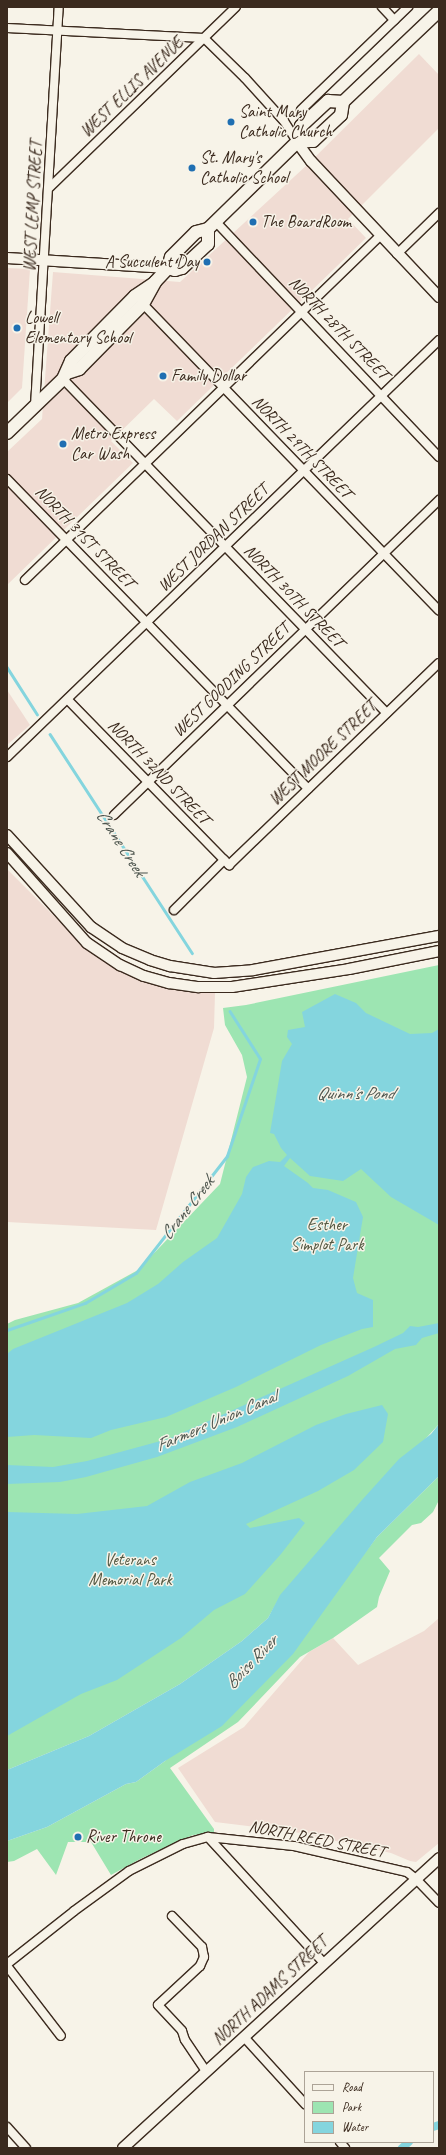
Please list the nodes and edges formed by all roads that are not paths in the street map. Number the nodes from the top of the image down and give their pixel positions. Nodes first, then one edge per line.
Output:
1 (59, 7) edge
2 (236, 7) edge
3 (382, 7) edge
4 (408, 7) edge
5 (439, 11) edge
6 (394, 20) junction
7 (7, 28) edge
8 (58, 30) junction
9 (204, 38) junction
10 (320, 92) junction
11 (328, 101) junction
12 (343, 102) junction
13 (301, 110) dead end
14 (297, 142) junction
15 (49, 188) junction
16 (439, 213) edge
17 (212, 225) junction
18 (380, 236) junction
19 (398, 254) junction
20 (7, 258) edge
21 (44, 260) junction
22 (168, 268) junction
23 (155, 282) junction
24 (439, 297) edge
25 (143, 304) junction
26 (301, 312) junction
27 (439, 340) edge
28 (65, 376) junction
29 (223, 388) junction
30 (381, 396) junction
31 (35, 406) junction
32 (7, 433) edge
33 (439, 457) edge
34 (145, 464) junction
35 (304, 471) junction
36 (7, 479) edge
37 (439, 500) edge
38 (66, 540) junction
39 (226, 547) junction
40 (384, 554) junction
41 (25, 580) dead end
42 (439, 611) edge
43 (147, 623) junction
44 (305, 630) junction
45 (439, 663) edge
46 (68, 700) junction
47 (227, 706) junction
48 (387, 713) junction
49 (7, 757) edge
50 (148, 782) junction
51 (308, 789) junction
52 (114, 815) dead end
53 (7, 835) edge
54 (7, 853) edge
55 (226, 862) junction
56 (174, 910) dead end
57 (439, 936) edge
58 (439, 951) edge
59 (208, 1837) junction
60 (439, 1858) edge
61 (416, 1879) junction
62 (439, 1903) edge
63 (172, 1916) dead end
64 (324, 1963) junction
65 (7, 1965) edge
66 (61, 2036) dead end
67 (244, 2038) junction
68 (206, 2072) junction
69 (304, 2103) edge
70 (7, 2127) edge
71 (26, 2148) edge
72 (123, 2148) edge

1 - 8 street, WEST LEMP STREET
2 - 9 street, WEST ELLIS AVENUE
3 - 6 street
4 - 6 street
5 - 12 main road
6 - 10 street
7 - 8 street
8 - 9 street
8 - 15 street, WEST LEMP STREET
9 - 14 street
9 - 15 street, WEST ELLIS AVENUE
10 - 11 street
10 - 13 street
11 - 12 main road
11 - 14 main road
12 - 14 main road
14 - 17 main road
14 - 18 street
15 - 21 street, WEST LEMP STREET
16 - 19 street
17 - 22 main road
17 - 26 street, NORTH 28TH STREET
18 - 19 street
18 - 26 street
19 - 24 street
20 - 21 street
21 - 22 street
21 - 31 street, WEST LEMP STREET
22 - 23 main road
23 - 25 main road
23 - 28 main road
25 - 28 main road
25 - 29 street, NORTH 29TH STREET
26 - 29 street
26 - 30 street, NORTH 28TH STREET
27 - 30 street, WEST JORDAN STREET
28 - 31 main road
28 - 34 street, NORTH 30TH STREET
29 - 34 street
29 - 35 street, NORTH 29TH STREET
30 - 33 street, NORTH 28TH STREET
30 - 35 street, WEST JORDAN STREET
31 - 32 main road
34 - 38 street
34 - 39 street, NORTH 30TH STREET
35 - 39 street, WEST JORDAN STREET
35 - 40 street, NORTH 29TH STREET
36 - 38 street, NORTH 31ST STREET
37 - 40 street, WEST GOODING STREET
38 - 41 street
38 - 43 street, NORTH 31ST STREET
39 - 43 street, WEST JORDAN STREET
39 - 44 street, NORTH 30TH STREET
40 - 42 street, NORTH 29TH STREET
40 - 44 street, WEST GOODING STREET
43 - 46 street, WEST JORDAN STREET
43 - 47 street, NORTH 31ST STREET
44 - 47 street, WEST GOODING STREET
44 - 48 street, NORTH 30TH STREET
45 - 48 street, WEST MOORE STREET
46 - 49 street, WEST JORDAN STREET
46 - 50 street, NORTH 32ND STREET
47 - 50 street, WEST GOODING STREET
47 - 51 street, NORTH 31ST STREET
48 - 51 street, WEST MOORE STREET
50 - 52 street, WEST GOODING STREET
50 - 55 street, NORTH 32ND STREET
51 - 55 street, WEST MOORE STREET
53 - 57 street
54 - 58 street
55 - 56 street, WEST MOORE STREET
59 - 61 street, NORTH REED STREET
59 - 64 street
59 - 65 street, NORTH REED STREET
60 - 61 street, NORTH ADAMS STREET
61 - 62 street, NORTH REED STREET
61 - 64 street, NORTH ADAMS STREET
63 - 68 street
64 - 67 street, NORTH ADAMS STREET
65 - 66 street
67 - 68 street, NORTH ADAMS STREET
67 - 69 street
68 - 72 street, NORTH ADAMS STREET
70 - 71 street

